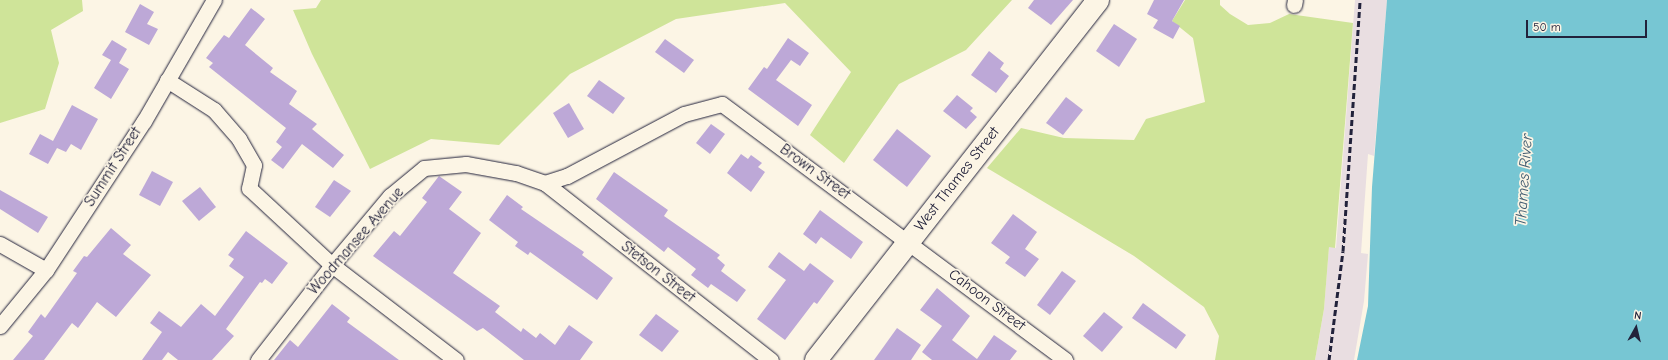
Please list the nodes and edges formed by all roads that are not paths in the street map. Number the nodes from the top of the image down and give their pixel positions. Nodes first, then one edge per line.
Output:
1 (214, 0) edge
2 (1098, 0) edge
3 (167, 80) junction
4 (545, 183) junction
5 (908, 241) junction
6 (0, 244) edge
7 (332, 264) junction
8 (46, 270) junction
9 (0, 326) edge
10 (1056, 357) edge
11 (258, 360) edge
12 (456, 360) edge
13 (771, 360) edge
14 (816, 360) edge

1 - 3 street, Summit Street
2 - 5 main road, West Thames Street
3 - 7 street
3 - 8 street, Summit Street
4 - 5 street, Brown Street
4 - 7 street, Woodmansee Avenue
4 - 13 street, Stetson Street
5 - 10 street, Cahoon Street
5 - 14 main road, West Thames Street
6 - 8 street
7 - 11 street, Woodmansee Avenue
7 - 12 street
8 - 9 street, Summit Street

